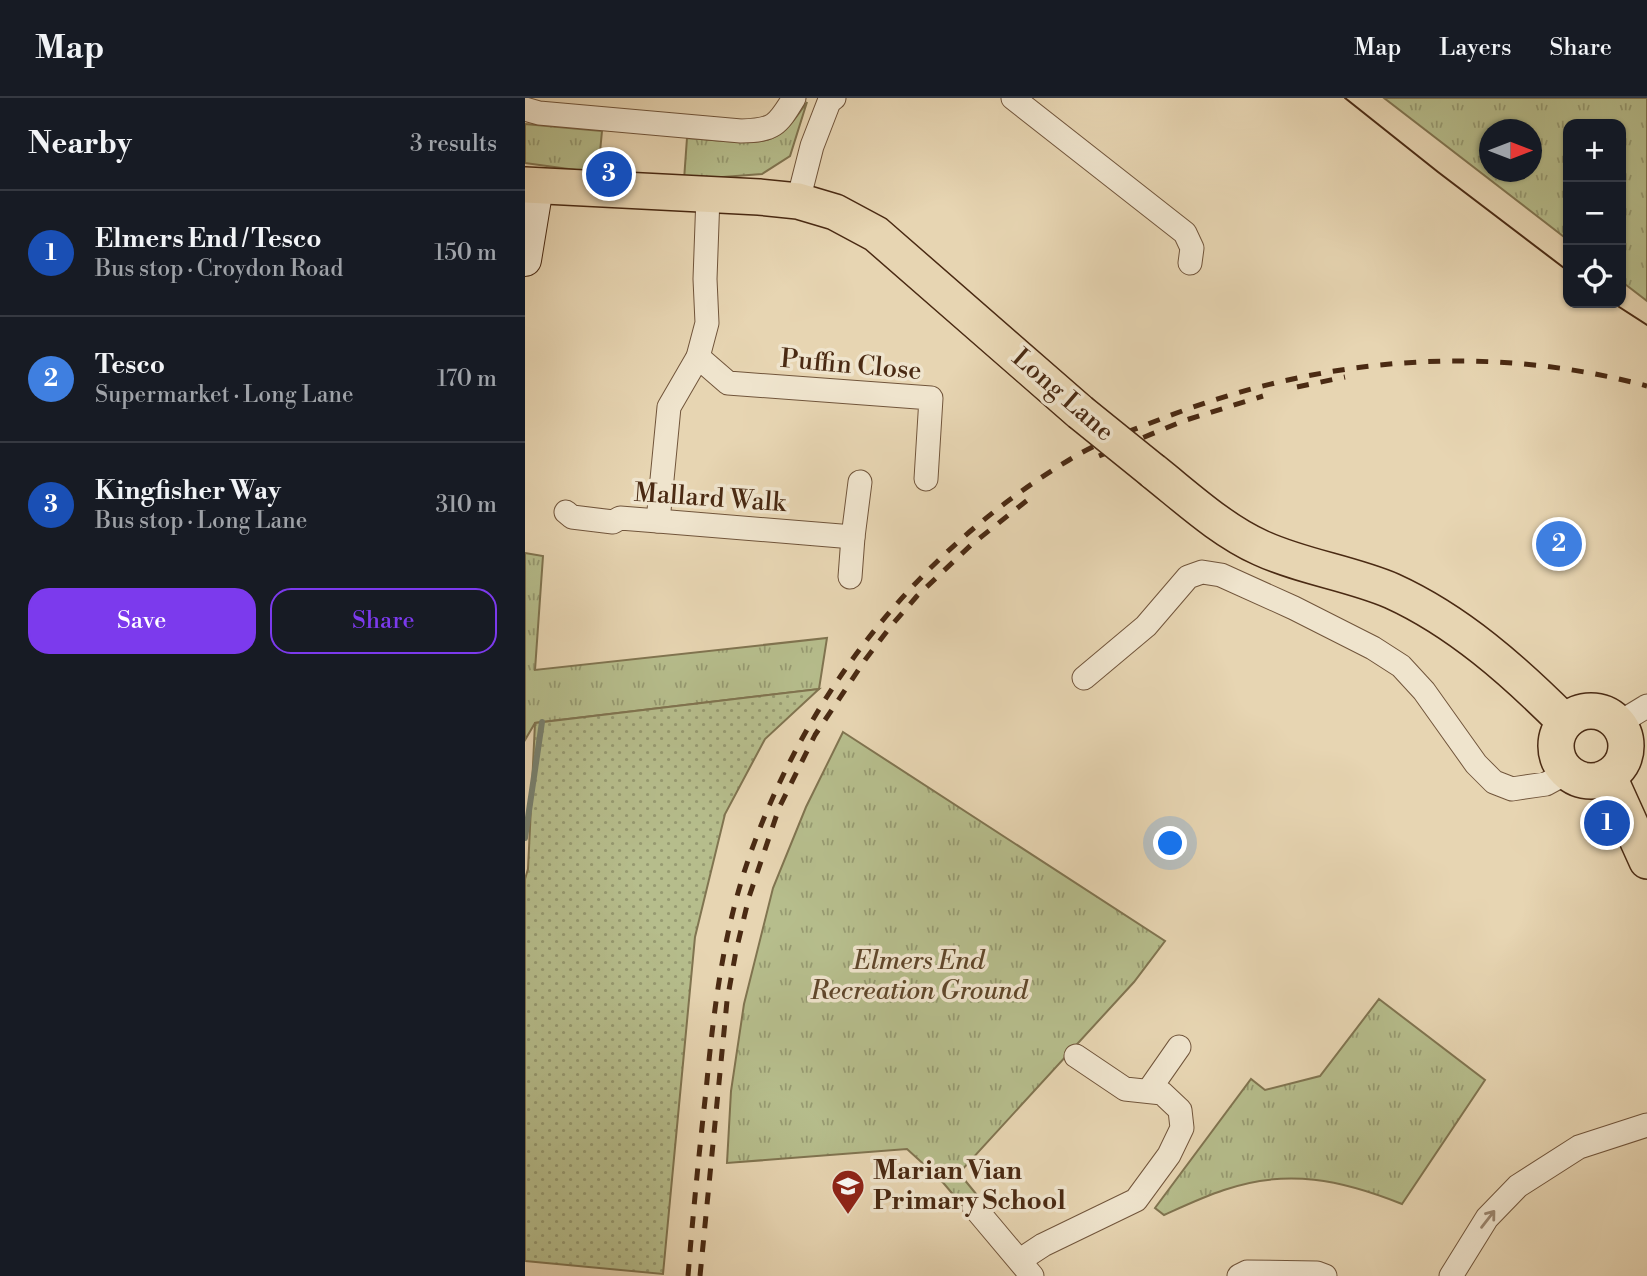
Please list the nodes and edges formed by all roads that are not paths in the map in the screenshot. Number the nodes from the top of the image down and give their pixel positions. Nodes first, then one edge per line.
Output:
1 (794, 98) edge
2 (834, 98) edge
3 (1013, 98) edge
4 (525, 109) edge
5 (531, 186) edge
6 (708, 196) junction
7 (798, 201) junction
8 (525, 260) edge
9 (1190, 263) dead end
10 (698, 357) junction
11 (926, 479) dead end
12 (860, 482) dead end
13 (566, 512) dead end
14 (658, 521) junction
15 (853, 537) junction
16 (850, 577) dead end
17 (1084, 678) dead end
18 (1633, 715) edge
19 (1565, 722) junction
20 (1568, 772) junction
21 (1609, 777) junction
22 (1647, 861) edge
23 (1179, 1047) dead end
24 (1076, 1056) dead end
25 (1149, 1090) junction
26 (1647, 1125) edge
27 (974, 1207) dead end
28 (1026, 1268) edge
29 (1239, 1276) edge
30 (1325, 1276) edge
31 (1451, 1276) edge

1 - 4 street
2 - 7 street
3 - 9 street
5 - 6 main road, Long Lane
5 - 8 street
6 - 7 main road, Long Lane
6 - 10 street
7 - 19 main road, Long Lane, bridge
10 - 11 street, Puffin Close
10 - 14 street
12 - 15 street
13 - 14 street, Mallard Walk
14 - 15 street, Mallard Walk
15 - 16 street
17 - 20 street
18 - 19 main road
18 - 21 main road
19 - 20 main road
20 - 21 main road
21 - 22 main road
23 - 25 street
24 - 25 street
25 - 28 street
31 -> 26 street
27 - 28 street
29 - 30 street

